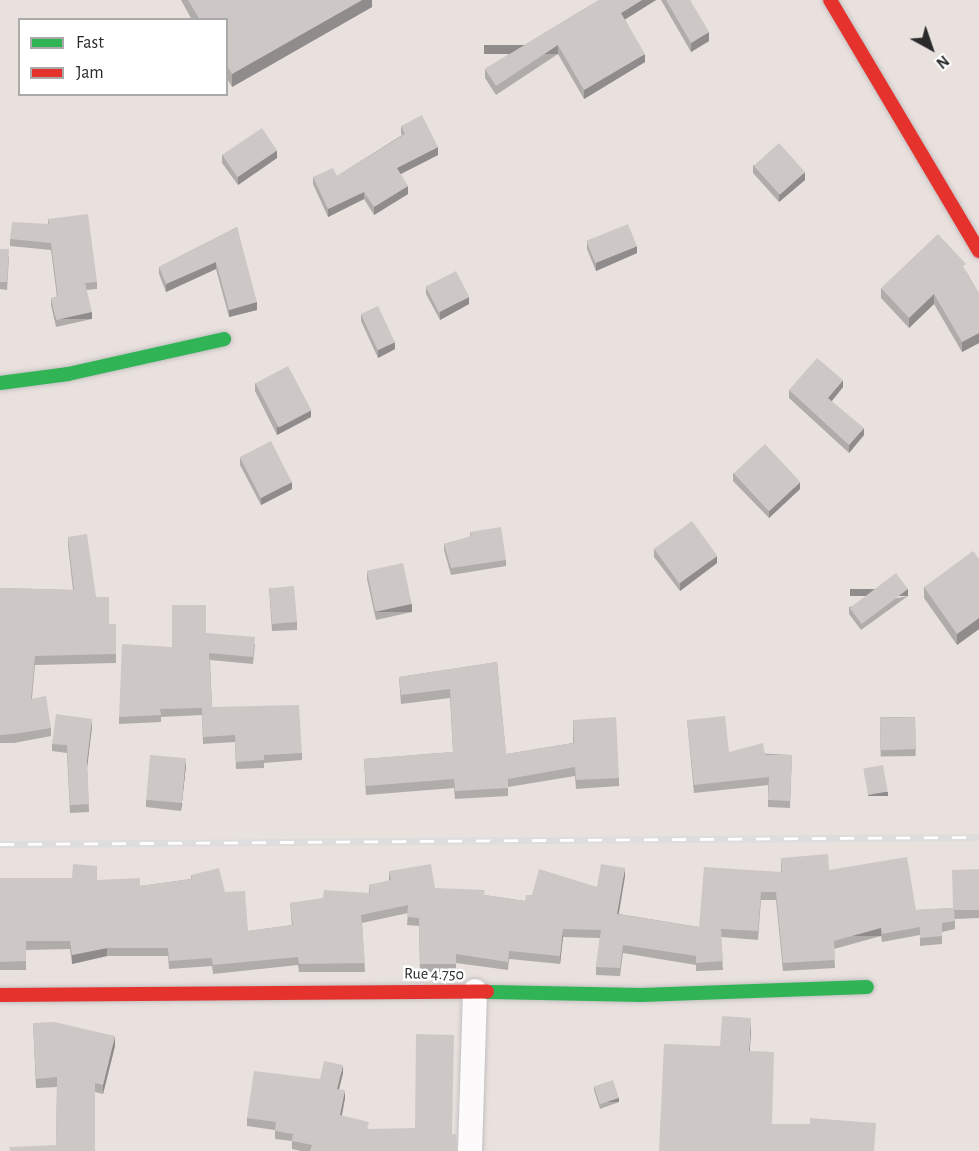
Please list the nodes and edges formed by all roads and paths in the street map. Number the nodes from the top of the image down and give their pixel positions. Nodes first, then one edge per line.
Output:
1 (830, 0) edge
2 (979, 251) edge
3 (224, 339) dead end
4 (0, 382) edge
5 (867, 987) dead end
6 (474, 991) junction
7 (0, 995) edge
8 (470, 1151) edge

1 - 2 street
3 - 4 street
5 - 6 street, Rue 4.750
6 - 7 street, Rue 4.750
6 - 8 street

